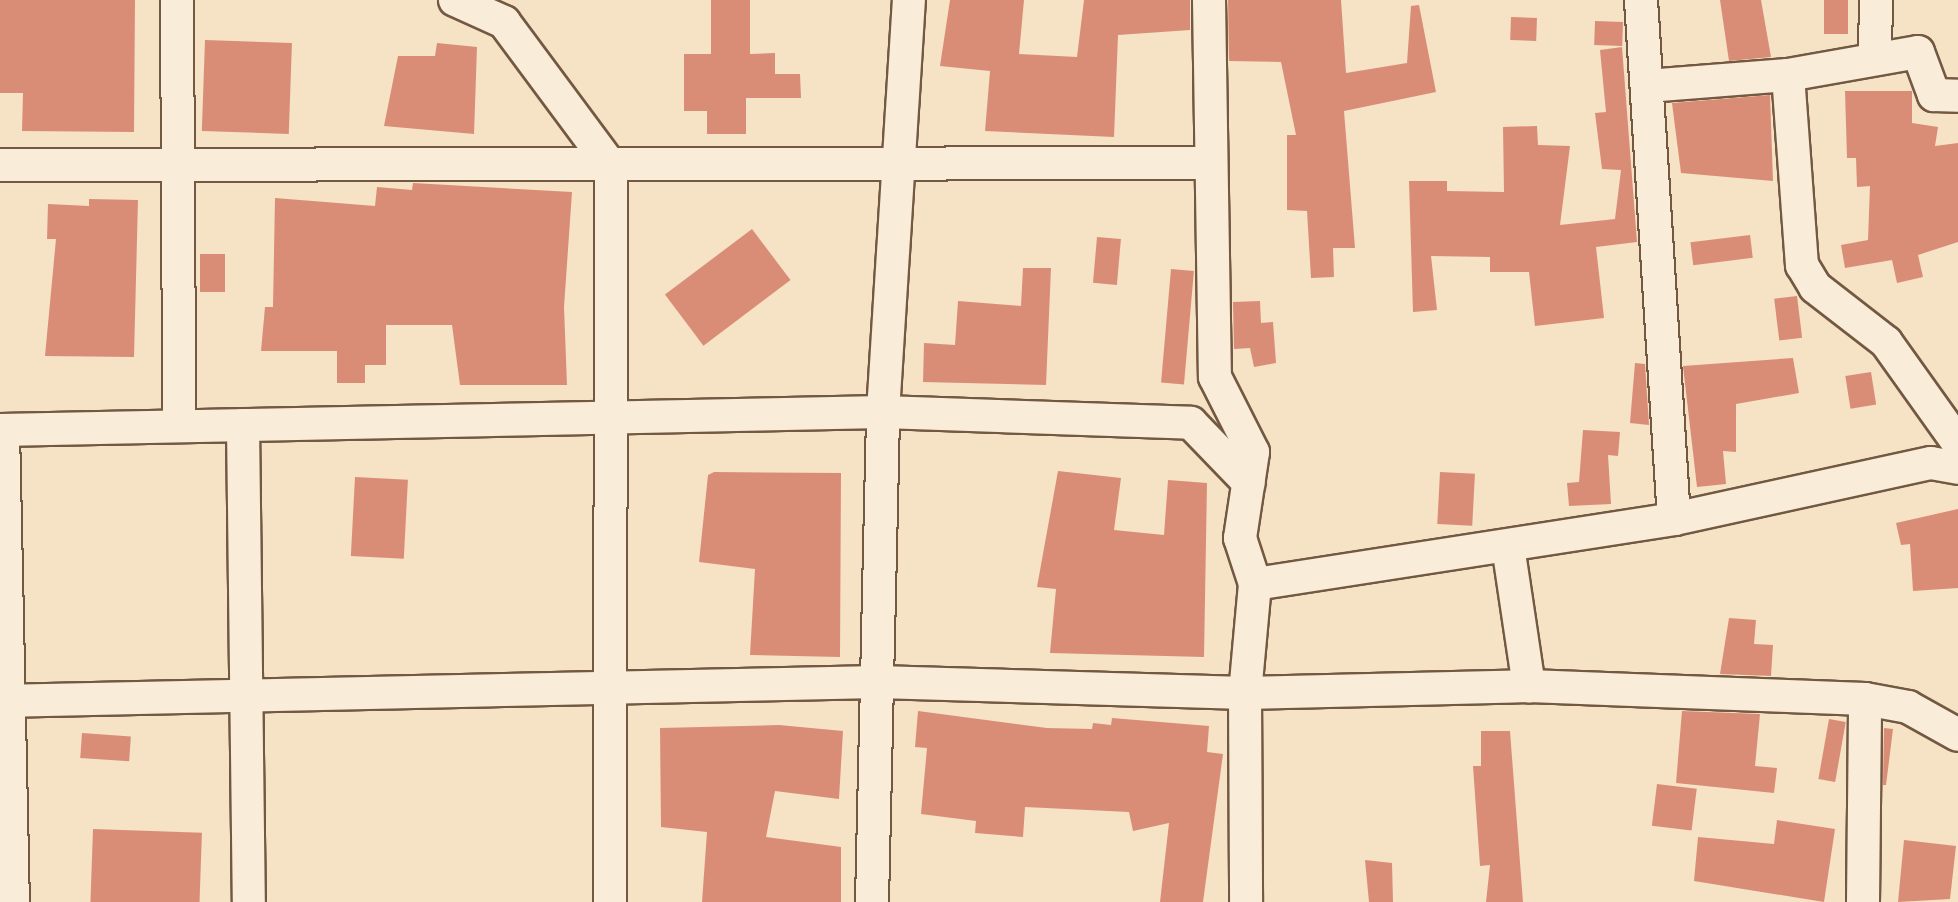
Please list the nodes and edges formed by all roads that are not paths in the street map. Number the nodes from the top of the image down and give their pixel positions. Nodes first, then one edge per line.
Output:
1 (177, 0) edge
2 (455, 0) edge
3 (909, 0) edge
4 (1209, 0) edge
5 (1641, 0) edge
6 (1876, 0) edge
7 (1875, 55) junction
8 (1788, 75) junction
9 (1647, 86) junction
10 (1958, 96) edge
11 (899, 161) junction
12 (1211, 163) junction
13 (0, 165) edge
14 (177, 165) junction
15 (611, 166) junction
16 (883, 412) junction
17 (608, 418) junction
18 (243, 425) junction
19 (179, 426) junction
20 (2, 430) edge
21 (1958, 443) edge
22 (1958, 468) edge
23 (1249, 483) junction
24 (1674, 519) junction
25 (1508, 546) junction
26 (1255, 584) junction
27 (878, 682) junction
28 (1529, 686) junction
29 (609, 693) junction
30 (1245, 693) junction
31 (246, 697) junction
32 (1865, 699) junction
33 (4, 701) edge
34 (1958, 735) edge
35 (13, 902) edge
36 (249, 902) edge
37 (610, 902) edge
38 (872, 902) edge
39 (1246, 902) edge
40 (1863, 902) edge

1 - 14 street
2 - 15 street
3 - 11 street
4 - 12 street
5 - 9 street
6 - 7 street
7 - 8 street
7 - 10 street
8 - 9 street
8 - 21 street
9 - 24 street
11 - 12 street
11 - 15 street
11 - 16 street
12 - 23 street
13 - 14 street
14 - 15 street
14 - 19 street
15 - 17 street
16 - 17 street
16 - 23 street
16 - 27 street
17 - 18 street
17 - 29 street
18 - 19 street
18 - 31 street
19 - 20 street
20 - 33 street
22 - 24 street
23 - 26 street
24 - 25 street
25 - 26 street
25 - 28 street
26 - 30 street
27 - 29 street
27 - 30 street
27 - 38 street
28 - 30 street
28 - 32 street
29 - 31 street
29 - 37 street
30 - 39 street
31 - 33 street
31 - 36 street
32 - 34 street
32 - 40 street
33 - 35 street

